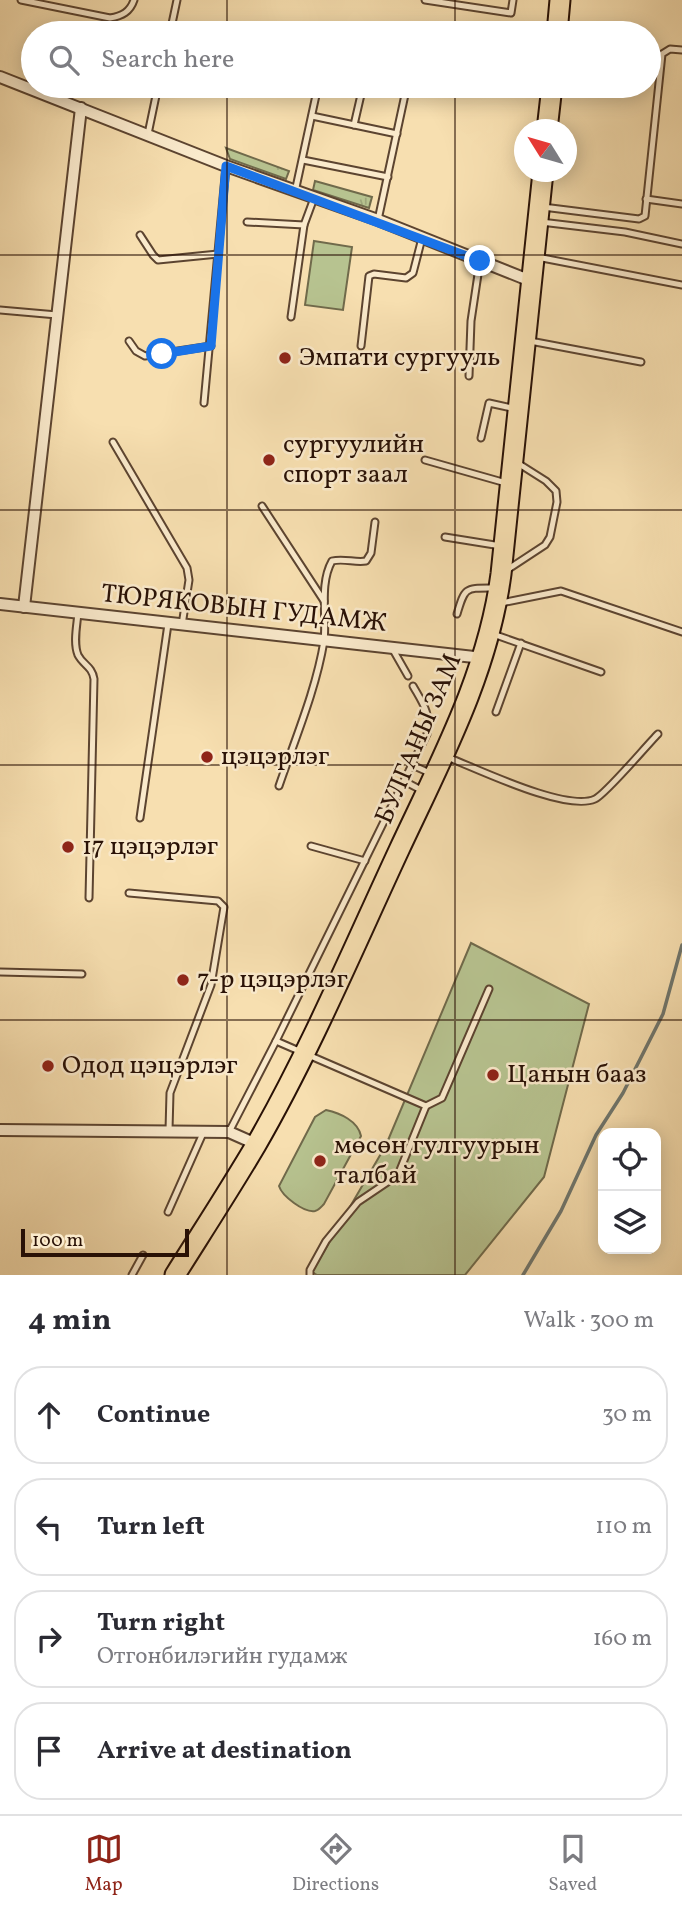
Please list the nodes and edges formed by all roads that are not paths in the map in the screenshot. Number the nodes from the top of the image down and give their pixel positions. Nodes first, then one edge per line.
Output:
1 (20, 0) edge
2 (134, 0) edge
3 (177, 0) edge
4 (425, 0) edge
5 (513, 0) edge
6 (560, 0) edge
7 (173, 21) edge
8 (558, 21) edge
9 (682, 50) edge
10 (661, 63) edge
11 (0, 77) edge
12 (21, 85) edge
13 (55, 98) edge
14 (156, 98) edge
15 (316, 98) edge
16 (360, 98) edge
17 (405, 98) edge
18 (551, 98) edge
19 (657, 98) edge
20 (81, 108) junction
21 (312, 116) junction
22 (548, 119) edge
23 (354, 125) junction
24 (148, 134) junction
25 (397, 134) junction
26 (303, 160) junction
27 (226, 166) junction
28 (388, 177) junction
29 (542, 182) edge
30 (295, 192) junction
31 (314, 198) junction
32 (646, 199) junction
33 (682, 204) edge
34 (539, 214) junction
35 (377, 220) junction
36 (247, 222) dead end
37 (304, 225) junction
38 (140, 235) dead end
39 (422, 238) junction
40 (682, 244) edge
41 (218, 254) junction
42 (534, 257) junction
43 (480, 261) junction
44 (531, 281) junction
45 (682, 285) edge
46 (0, 310) edge
47 (57, 315) junction
48 (291, 317) dead end
49 (526, 340) junction
50 (129, 341) dead end
51 (211, 346) junction
52 (360, 346) dead end
53 (640, 362) dead end
54 (469, 376) dead end
55 (204, 403) dead end
56 (520, 410) junction
57 (481, 438) dead end
58 (113, 442) dead end
59 (425, 460) dead end
60 (514, 461) junction
61 (512, 485) junction
62 (262, 506) dead end
63 (375, 522) dead end
64 (445, 537) dead end
65 (505, 546) junction
66 (499, 588) junction
67 (324, 601) junction
68 (0, 604) edge
69 (24, 607) junction
70 (78, 613) junction
71 (457, 614) dead end
72 (168, 623) junction
73 (182, 625) junction
74 (682, 632) edge
75 (490, 633) junction
76 (324, 640) junction
77 (521, 643) junction
78 (392, 648) junction
79 (483, 658) junction
80 (601, 672) dead end
81 (408, 676) dead end
82 (413, 686) dead end
83 (496, 712) dead end
84 (658, 734) dead end
85 (444, 756) junction
86 (412, 765) junction
87 (404, 782) junction
88 (430, 784) junction
89 (279, 786) dead end
90 (140, 818) dead end
91 (312, 846) dead end
92 (365, 861) junction
93 (129, 893) dead end
94 (89, 898) dead end
95 (0, 972) edge
96 (82, 974) dead end
97 (489, 989) dead end
98 (276, 1041) junction
99 (304, 1052) junction
100 (426, 1107) junction
101 (0, 1130) edge
102 (169, 1130) junction
103 (204, 1131) junction
104 (229, 1132) junction
105 (256, 1144) junction
106 (168, 1212) dead end
107 (143, 1255) dead end
108 (132, 1275) edge
109 (175, 1275) edge
110 (310, 1275) edge

1 - 2 lane
3 - 7 lane
4 - 5 lane
6 - 8 highway
9 - 10 lane
11 - 12 street
13 - 20 street
14 - 24 lane
15 - 21 lane
16 - 23 lane
17 - 25 lane
18 - 22 highway
19 - 32 lane
20 - 24 street
20 - 47 street
21 - 23 lane
21 - 26 lane
23 - 25 lane
24 - 27 street
25 - 28 lane
26 - 28 lane
26 - 30 lane
27 - 30 street
27 - 41 lane
28 - 35 lane
29 - 34 highway, БУЛГАНЫ ЗАМ
30 - 31 street
31 - 35 street
31 - 37 lane
32 - 33 lane
32 - 34 lane
34 - 40 lane
34 - 42 highway, БУЛГАНЫ ЗАМ
35 - 39 street
36 - 37 lane
37 - 48 lane
38 - 41 lane
39 - 43 street
39 - 52 lane
41 - 51 lane
42 - 44 highway, БУЛГАНЫ ЗАМ
42 - 45 lane
43 - 44 street
43 - 54 lane
44 - 49 highway, БУЛГАНЫ ЗАМ
46 - 47 lane
47 - 69 street
49 - 53 lane
49 - 56 highway, БУЛГАНЫ ЗАМ
50 - 51 lane
51 - 55 lane
56 - 57 lane
56 - 60 highway, БУЛГАНЫ ЗАМ
58 - 73 lane
59 - 61 lane
60 - 61 highway, БУЛГАНЫ ЗАМ
60 - 66 lane
61 - 65 highway, БУЛГАНЫ ЗАМ
62 - 67 lane
63 - 67 lane
64 - 65 lane
65 - 66 highway, БУЛГАНЫ ЗАМ
66 - 71 lane
66 - 74 lane
66 - 75 highway, БУЛГАНЫ ЗАМ
67 - 76 lane
68 - 69 street, ТЮРЯКОВЫН ГУДАМЖ
69 - 70 street, ТЮРЯКОВЫН ГУДАМЖ
70 - 72 street, ТЮРЯКОВЫН ГУДАМЖ
70 - 94 lane
72 - 73 street, ТЮРЯКОВЫН ГУДАМЖ
72 - 90 lane
73 - 76 street, ТЮРЯКОВЫН ГУДАМЖ
75 - 77 lane
75 - 79 highway, БУЛГАНЫ ЗАМ
76 - 78 street, ТЮРЯКОВЫН ГУДАМЖ
76 - 89 lane
77 - 80 lane
77 - 83 lane
78 - 79 street, ТЮРЯКОВЫН ГУДАМЖ
78 - 81 lane
79 - 85 highway, БУЛГАНЫ ЗАМ
82 - 86 lane
84 - 85 lane
85 - 88 highway, БУЛГАНЫ ЗАМ
86 - 87 lane
86 - 88 lane
87 - 88 lane
87 - 92 lane
88 - 99 highway, БУЛГАНЫ ЗАМ
91 - 92 lane
92 - 98 lane
93 - 102 lane
95 - 96 lane
97 - 100 lane
98 - 99 lane
98 - 104 lane
99 - 100 lane
99 - 105 highway, БУЛГАНЫ ЗАМ
100 - 110 lane
101 - 102 street
102 - 103 street
103 - 104 street
103 - 106 lane
104 - 105 street
105 - 109 highway, БУЛГАНЫ ЗАМ
107 - 108 lane

